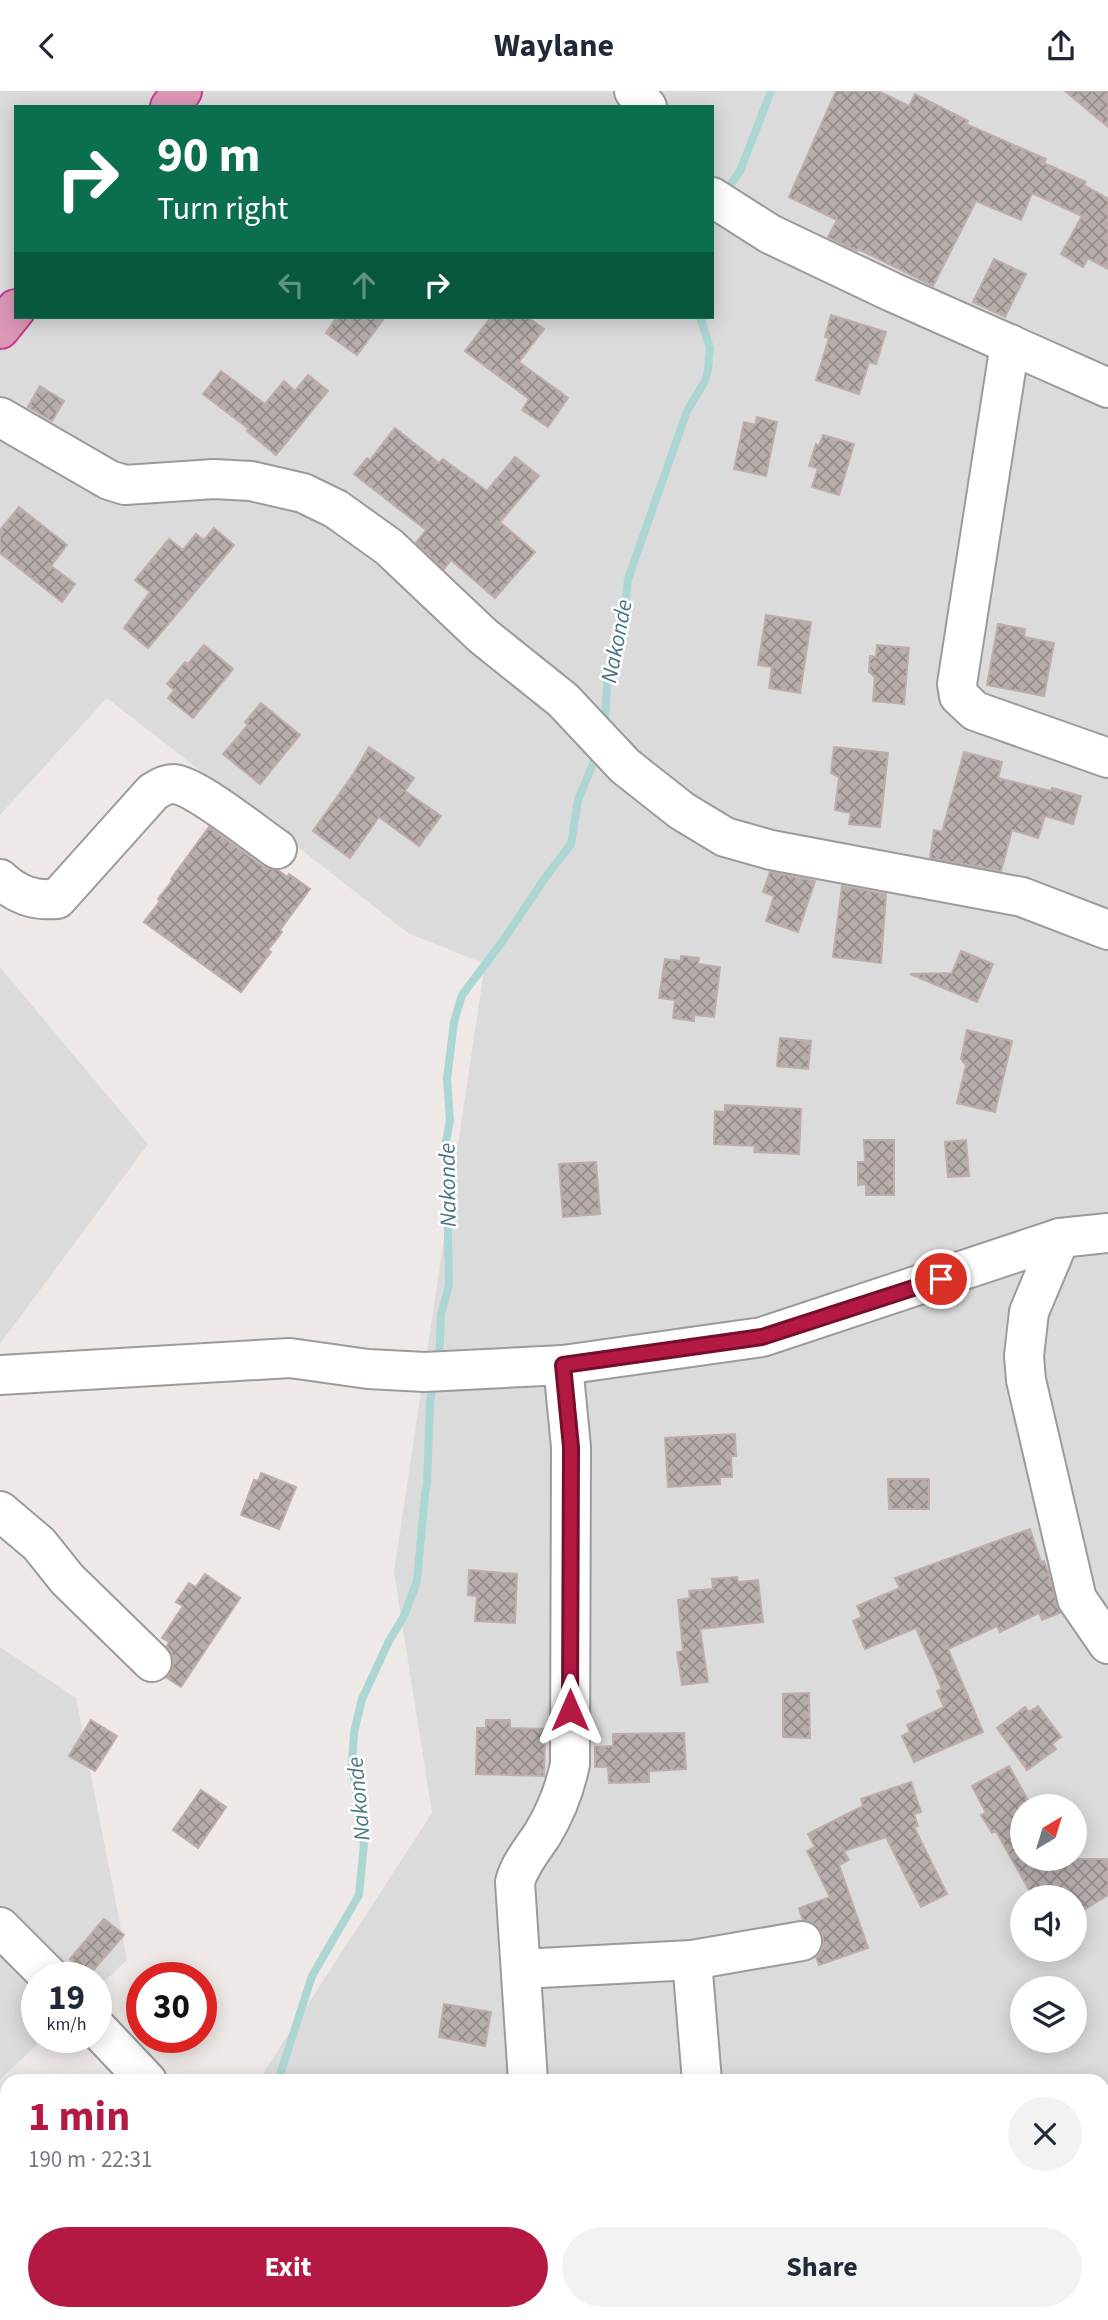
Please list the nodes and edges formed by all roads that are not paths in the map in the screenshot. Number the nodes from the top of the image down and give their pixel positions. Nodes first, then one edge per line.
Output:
1 (634, 91) edge
2 (645, 105) edge
3 (714, 198) edge
4 (14, 312) edge
5 (0, 329) edge
6 (1010, 344) junction
7 (1107, 384) edge
8 (0, 417) edge
9 (1108, 758) edge
10 (277, 849) dead end
11 (0, 879) edge
12 (1108, 930) edge
13 (1108, 1233) edge
14 (1060, 1238) junction
15 (563, 1365) junction
16 (0, 1375) edge
17 (0, 1511) edge
18 (1108, 1644) edge
19 (152, 1662) dead end
20 (0, 1927) edge
21 (802, 1941) dead end
22 (692, 1960) junction
23 (35, 1962) edge
24 (521, 1969) junction
25 (112, 2044) edge
26 (140, 2074) edge
27 (528, 2074) edge
28 (701, 2074) edge

1 - 2 street
3 - 6 street
4 - 5 highway
6 - 7 street
6 - 9 street
8 - 12 street
10 - 11 street
13 - 14 street
14 - 15 street
14 - 18 street
15 - 16 street
15 - 24 street
17 - 19 street
20 - 23 street
21 - 22 street
22 - 24 street
22 - 28 street
24 - 27 street
25 - 26 street

